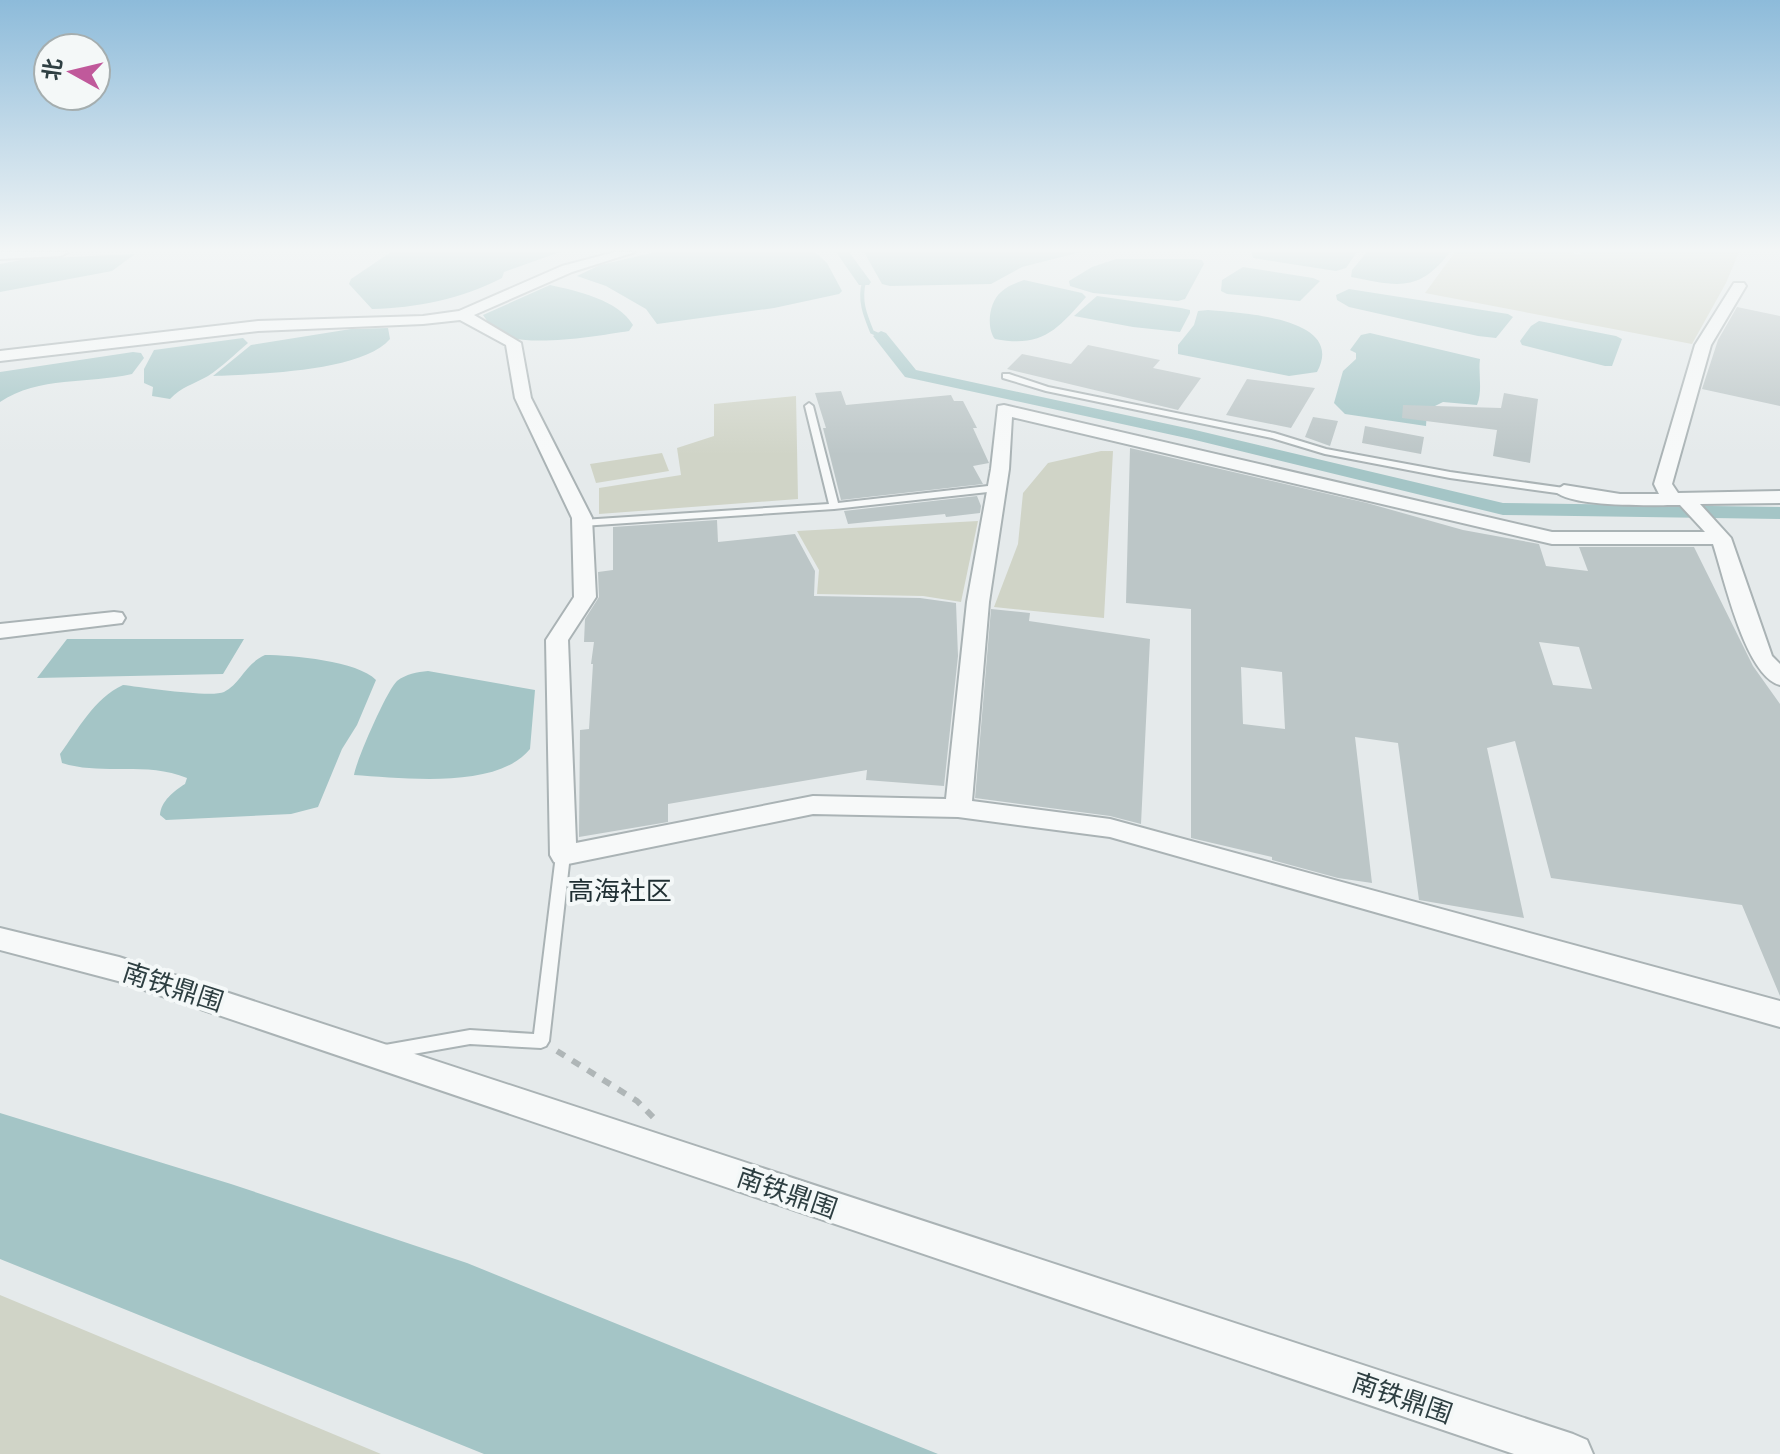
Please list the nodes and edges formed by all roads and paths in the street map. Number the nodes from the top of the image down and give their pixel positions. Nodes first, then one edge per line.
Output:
1 (424, 320) edge
2 (471, 320) edge
3 (1718, 320) edge
4 (0, 356) edge
5 (1006, 376) dead end
6 (809, 406) dead end
7 (997, 488) junction
8 (1564, 491) joint
9 (1780, 497) edge
10 (834, 506) junction
11 (1696, 514) junction
12 (582, 523) junction
13 (114, 618) dead end
14 (0, 631) edge
15 (1780, 678) edge
16 (958, 808) junction
17 (563, 855) junction
18 (0, 939) edge
19 (1780, 1014) edge
20 (541, 1041) junction
21 (373, 1054) junction
22 (667, 1132) dead end
23 (1573, 1454) edge

1 - 4 street
2 - 12 street
3 - 11 street
5 - 8 lane
6 - 10 lane
7 - 10 lane
7 - 11 street
7 - 16 street
8 - 11 street
9 - 11 street
10 - 12 lane
11 - 15 street
12 - 17 street
13 - 14 street
16 - 17 street
16 - 19 street
17 - 20 lane
18 - 21 street, 南铁鼎围
20 - 21 lane
20 - 22 path
21 - 23 street, 南铁鼎围

